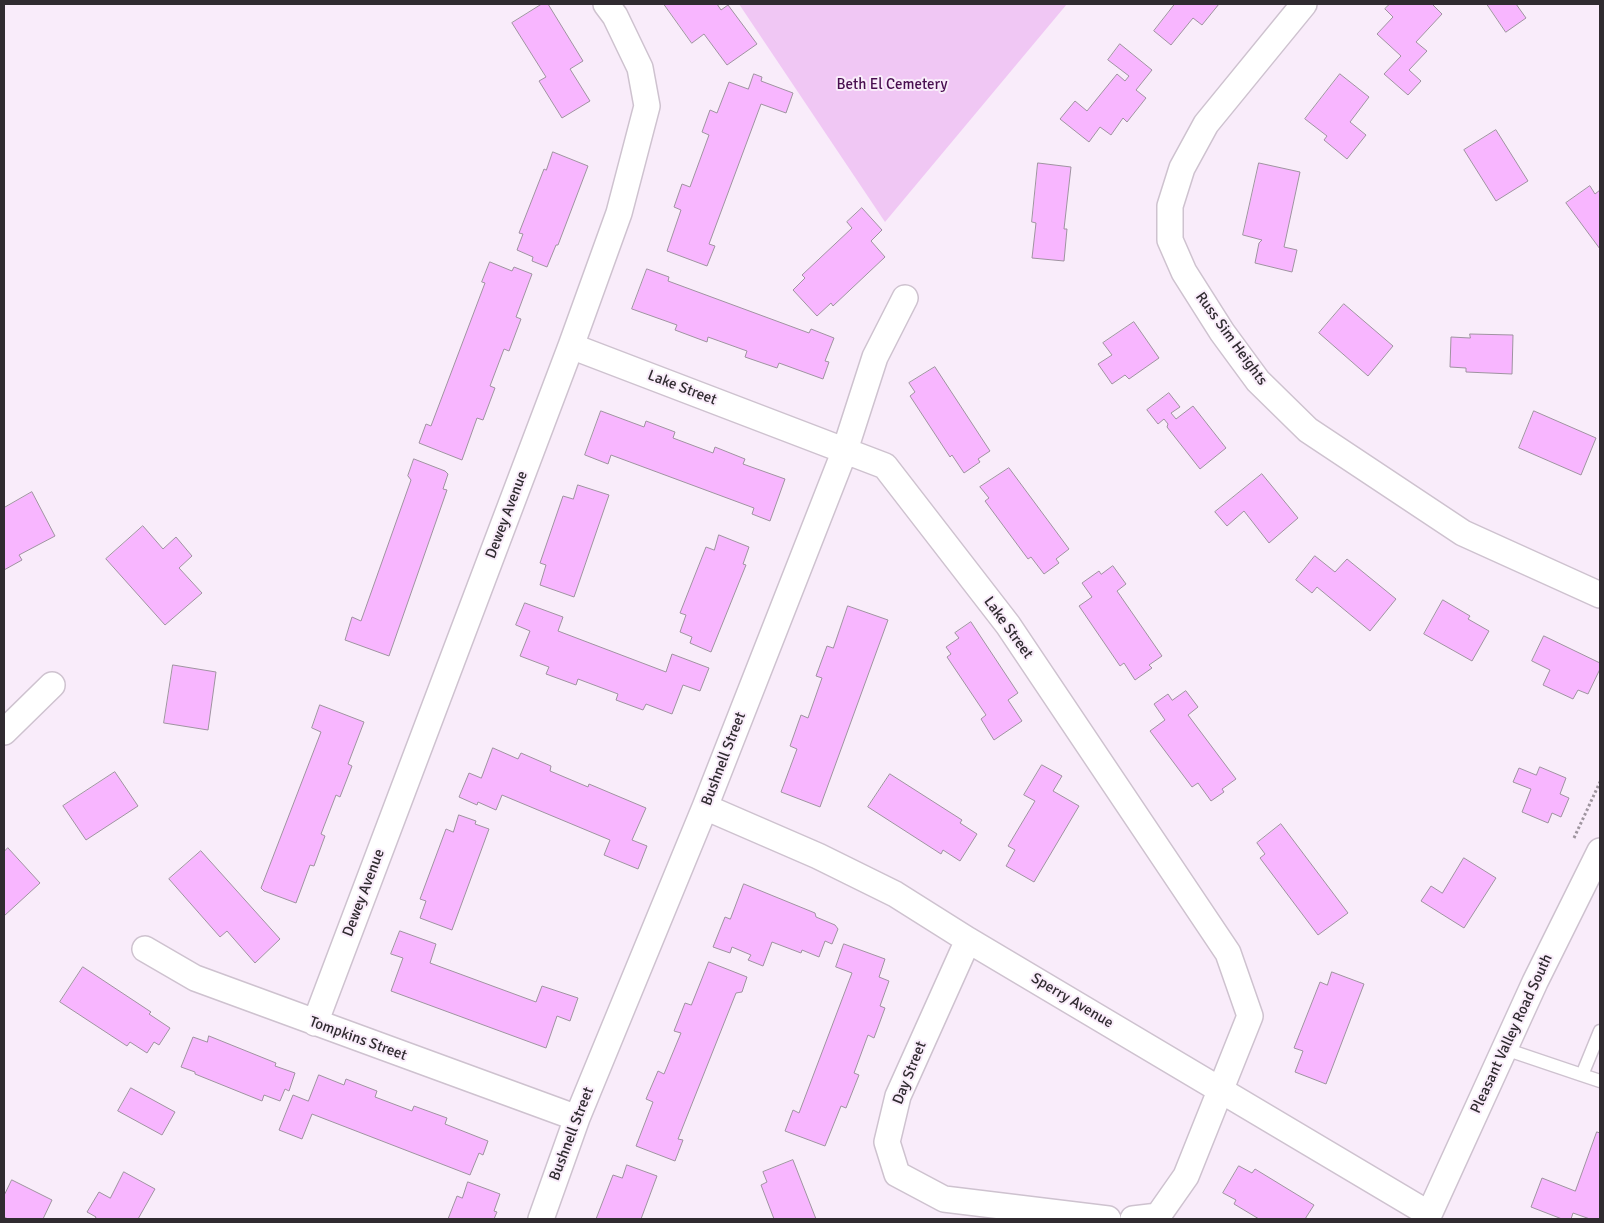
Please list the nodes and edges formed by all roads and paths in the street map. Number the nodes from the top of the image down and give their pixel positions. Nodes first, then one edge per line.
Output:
1 (606, 4) edge
2 (1304, 4) edge
3 (905, 298) dead end
4 (571, 346) junction
5 (845, 450) junction
6 (1600, 595) edge
7 (52, 685) dead end
8 (4, 732) edge
9 (705, 807) junction
10 (1600, 851) edge
11 (968, 940) junction
12 (145, 949) dead end
13 (315, 1023) junction
14 (1600, 1032) edge
15 (1504, 1049) junction
16 (1582, 1075) junction
17 (1600, 1081) edge
18 (1220, 1090) junction
19 (577, 1118) junction
20 (1428, 1217) edge
21 (541, 1219) edge
22 (1108, 1219) edge
23 (1133, 1219) edge

1 - 4 street, Dewey Avenue
2 - 6 street, Russ Sim Heights
3 - 5 street, Bushnell Street
4 - 5 street, Lake Street
4 - 13 street, Dewey Avenue
5 - 9 street, Bushnell Street
5 - 18 street, Lake Street
7 - 8 street
9 - 11 street, Sperry Avenue
9 - 19 street, Bushnell Street
10 - 15 street, Pleasant Valley Road South
11 - 18 street, Sperry Avenue
11 - 22 street, Day Street
12 - 13 street, Tompkins Street
13 - 19 street, Tompkins Street
14 - 16 lane
15 - 16 lane
15 - 20 street, Pleasant Valley Road South
16 - 17 lane
18 - 20 street, Sperry Avenue
18 - 23 street
19 - 21 street, Bushnell Street

